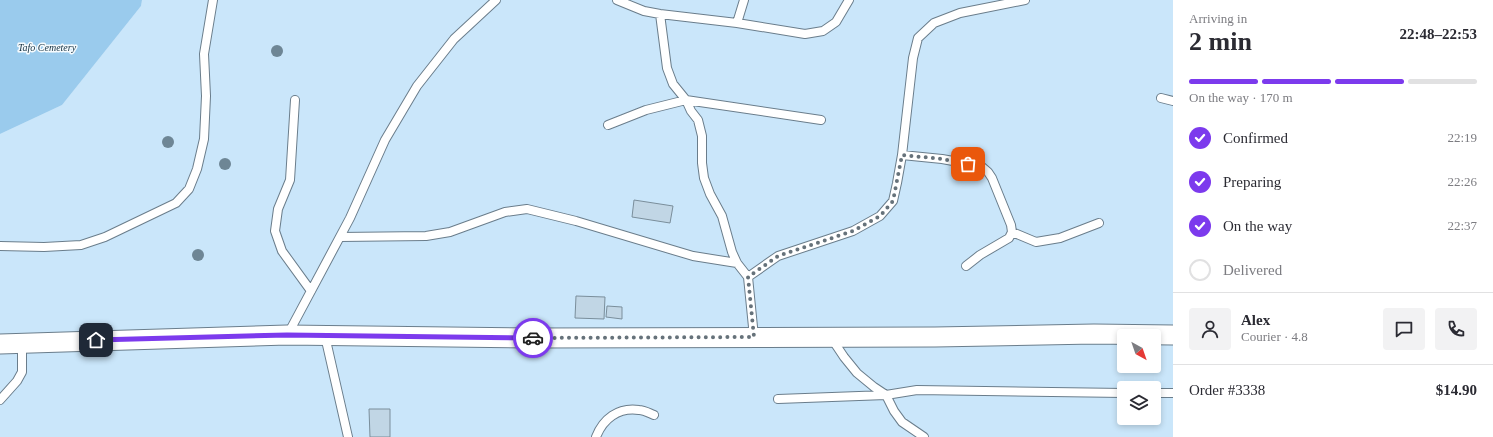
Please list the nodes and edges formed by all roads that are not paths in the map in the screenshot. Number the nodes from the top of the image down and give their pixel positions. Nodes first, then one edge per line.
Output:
1 (213, 0) edge
2 (496, 0) edge
3 (617, 0) edge
4 (744, 0) edge
5 (849, 0) edge
6 (1025, 0) edge
7 (660, 14) junction
8 (737, 22) junction
9 (1161, 98) dead end
10 (295, 100) dead end
11 (686, 100) junction
12 (1173, 102) edge
13 (821, 120) dead end
14 (608, 125) dead end
15 (902, 155) junction
16 (1099, 223) dead end
17 (1012, 232) junction
18 (340, 237) junction
19 (0, 246) edge
20 (737, 262) junction
21 (966, 266) dead end
22 (748, 277) junction
23 (311, 291) junction
24 (287, 335) junction
25 (1173, 335) edge
26 (324, 336) junction
27 (754, 337) junction
28 (831, 337) junction
29 (22, 343) junction
30 (0, 344) edge
31 (1117, 393) edge
32 (1161, 393) edge
33 (1173, 393) edge
34 (886, 395) junction
35 (0, 400) edge
36 (778, 400) dead end
37 (654, 415) dead end
38 (348, 437) edge
39 (596, 437) edge
40 (924, 437) edge

1 - 19 lane
2 - 18 lane
3 - 7 lane
4 - 8 lane
5 - 8 lane
6 - 15 lane
7 - 8 lane
7 - 11 lane
9 - 12 lane
10 - 23 lane
11 - 13 lane
11 - 14 lane
11 - 20 lane
15 - 17 lane
15 - 22 lane
16 - 17 lane
17 - 21 lane
18 - 20 lane
18 - 23 lane
20 - 22 lane
22 - 27 lane
23 - 24 lane
24 - 26 street
24 - 29 street
25 - 28 street
26 - 27 street
26 - 38 lane
27 - 28 street
28 - 34 lane
29 - 30 street
29 - 35 lane
31 - 34 lane
32 - 33 lane
34 - 36 lane
34 - 40 lane
37 - 39 lane

